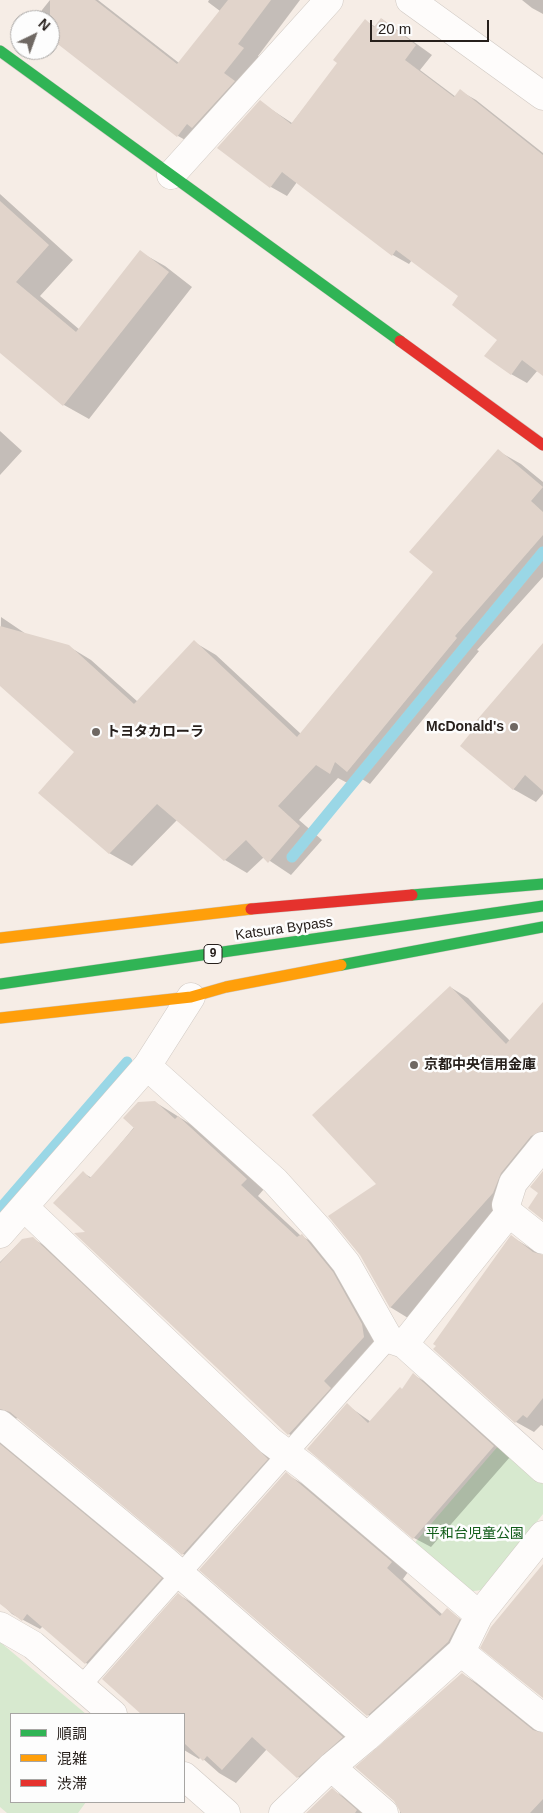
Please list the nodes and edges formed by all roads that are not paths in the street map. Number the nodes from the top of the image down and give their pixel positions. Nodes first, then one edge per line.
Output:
1 (329, 0) edge
2 (410, 0) edge
3 (0, 51) edge
4 (543, 96) edge
5 (171, 175) junction
6 (543, 445) edge
7 (543, 884) edge
8 (543, 906) edge
9 (543, 927) edge
10 (0, 938) edge
11 (0, 984) edge
12 (191, 996) junction
13 (0, 1018) edge
14 (147, 1066) junction
15 (543, 1146) edge
16 (24, 1207) junction
17 (509, 1213) junction
18 (0, 1234) edge
19 (543, 1240) edge
20 (396, 1342) junction
21 (0, 1424) edge
22 (287, 1454) junction
23 (543, 1469) edge
24 (543, 1535) edge
25 (181, 1575) junction
26 (478, 1615) junction
27 (0, 1626) edge
28 (461, 1652) junction
29 (81, 1686) junction
30 (112, 1713) edge
31 (543, 1718) edge
32 (368, 1737) junction
33 (331, 1767) junction
34 (185, 1777) edge
35 (226, 1813) edge
36 (283, 1813) edge
37 (384, 1813) edge

1 - 5 street
2 - 4 street
3 - 5 main road
5 - 6 main road
7 - 10 main road
8 - 11 main road, Katsura Bypass / 9
9 - 12 main road
12 - 13 main road
12 - 14 street
14 - 16 street
14 - 20 street
15 - 17 street
16 - 18 street
16 - 22 street
17 - 19 street
17 - 20 street
20 - 22 lane
20 - 23 street
21 - 25 street
22 - 25 lane
22 - 26 street
24 - 26 street
25 - 29 lane
25 - 32 street
26 - 28 street
27 - 29 street
28 - 31 street
28 - 32 street
29 - 30 street
32 - 33 street
33 - 36 street
33 - 37 street
34 - 35 street

